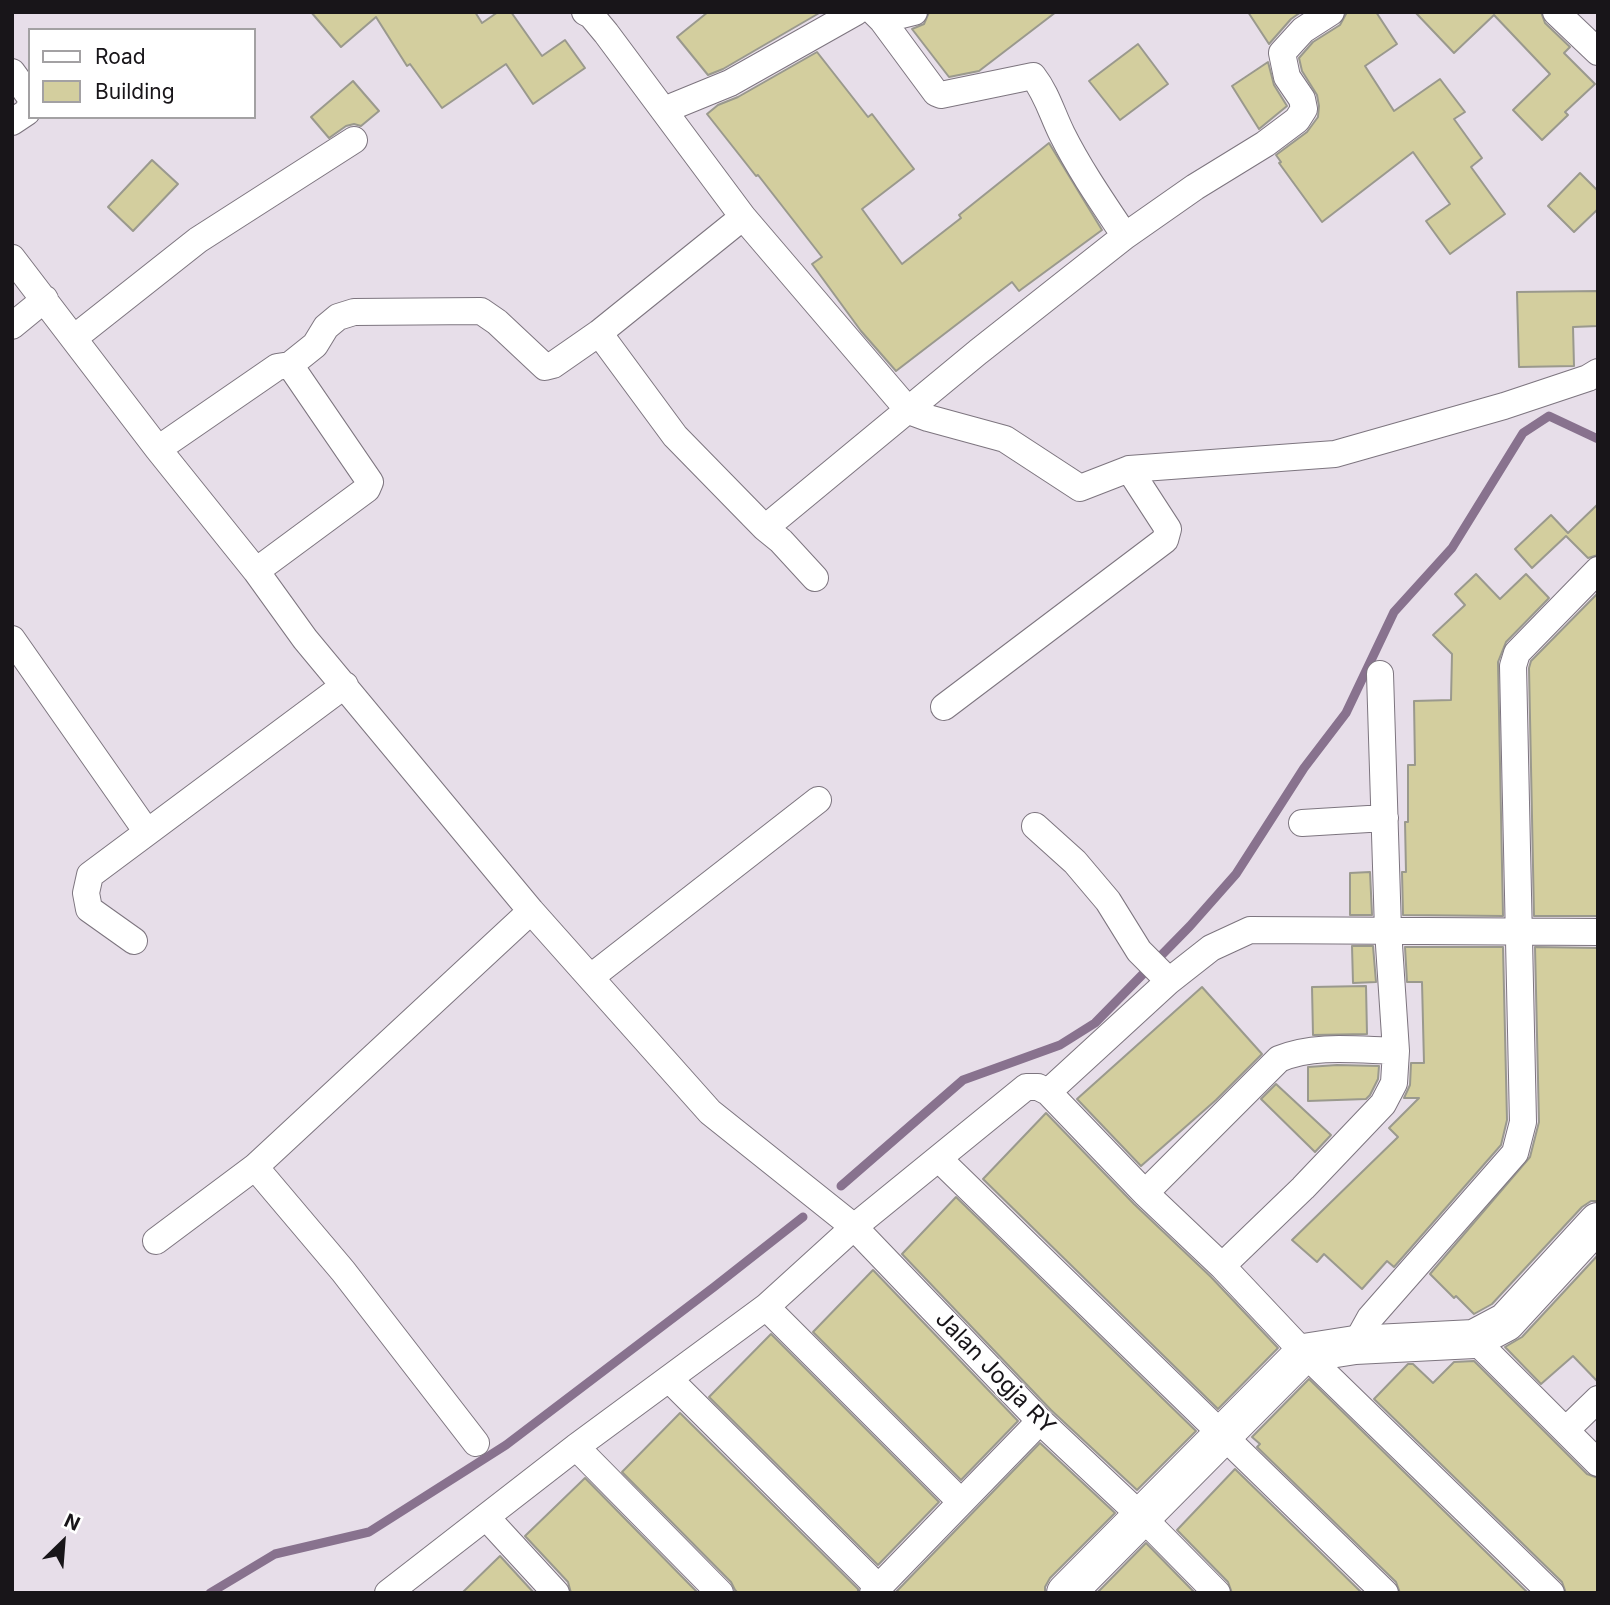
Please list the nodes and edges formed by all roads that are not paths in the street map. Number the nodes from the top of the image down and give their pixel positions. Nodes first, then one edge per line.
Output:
1 (585, 12) edge
2 (856, 12) edge
3 (914, 12) edge
4 (1331, 12) edge
5 (1556, 12) edge
6 (878, 16) edge
7 (1598, 52) edge
8 (12, 72) edge
9 (28, 94) edge
10 (28, 110) edge
11 (664, 110) junction
12 (12, 122) edge
13 (354, 140) dead end
14 (743, 217) junction
15 (1125, 236) junction
16 (12, 258) edge
17 (44, 299) junction
18 (12, 326) edge
19 (599, 333) junction
20 (74, 338) junction
21 (290, 365) junction
22 (1598, 372) edge
23 (909, 411) junction
24 (158, 449) junction
25 (1129, 469) junction
26 (765, 528) junction
27 (1598, 570) edge
28 (256, 571) junction
29 (815, 578) dead end
30 (12, 639) edge
31 (1380, 674) dead end
32 (345, 685) junction
33 (944, 707) dead end
34 (818, 800) dead end
35 (1385, 818) junction
36 (1302, 823) dead end
37 (1035, 827) dead end
38 (147, 832) junction
39 (531, 911) junction
40 (1388, 930) junction
41 (1520, 930) junction
42 (1598, 932) edge
43 (134, 941) dead end
44 (591, 977) junction
45 (1165, 977) junction
46 (1396, 1051) junction
47 (1048, 1093) junction
48 (939, 1159) junction
49 (255, 1167) junction
50 (1145, 1193) junction
51 (1598, 1222) edge
52 (854, 1227) junction
53 (156, 1241) dead end
54 (1222, 1266) junction
55 (766, 1307) junction
56 (1474, 1339) junction
57 (1355, 1345) junction
58 (1304, 1353) junction
59 (669, 1379) junction
60 (1598, 1399) edge
61 (1040, 1421) junction
62 (1566, 1430) junction
63 (1223, 1436) junction
64 (476, 1443) dead end
65 (576, 1447) junction
66 (1598, 1462) edge
67 (961, 1502) junction
68 (1141, 1516) junction
69 (487, 1518) junction
70 (397, 1590) edge
71 (876, 1590) edge
72 (556, 1593) edge
73 (720, 1593) edge
74 (1066, 1593) edge
75 (1217, 1593) edge
76 (1385, 1593) edge
77 (1551, 1593) edge

1 - 11 street
2 - 11 street
3 - 6 street
4 - 15 street
5 - 7 street
6 - 15 street
8 - 9 street
10 - 12 street
11 - 14 street
13 - 20 street
14 - 19 street
14 - 23 street
15 - 23 street
16 - 17 street, Jalan Jogja RY
17 - 18 street
17 - 20 street, Jalan Jogja RY
19 - 21 street
19 - 26 street
20 - 24 street, Jalan Jogja RY
21 - 24 street
21 - 28 street
22 - 25 street
23 - 25 street
23 - 26 street
24 - 28 street, Jalan Jogja RY
25 - 33 street
26 - 29 street
27 - 41 street
28 - 32 street, Jalan Jogja RY
30 - 38 street
31 - 35 street
32 - 38 street
32 - 39 street, Jalan Jogja RY
34 - 44 street
35 - 36 street
35 - 40 street
37 - 45 street
38 - 43 street
39 - 44 street, Jalan Jogja RY
39 - 49 street
40 - 41 street
40 - 45 street
40 - 46 street
41 - 42 street
41 - 57 street
44 - 52 street, Jalan Jogja RY
45 - 47 street
46 - 50 street
46 - 54 street
47 - 48 street
47 - 50 street
48 - 52 street
48 - 63 street
49 - 53 street
49 - 64 street
50 - 54 street
51 - 56 street
52 - 55 street
52 - 61 street, Jalan Jogja RY
54 - 58 street
55 - 59 street
55 - 67 street
56 - 57 street
56 - 62 street
57 - 58 street
58 - 63 street
58 - 77 street
59 - 65 street
59 - 71 street
60 - 62 street
61 - 67 street
61 - 68 street, Jalan Jogja RY
62 - 66 street
63 - 68 street
63 - 76 street
65 - 69 street
65 - 73 street
67 - 71 street
68 - 74 street
68 - 75 street, Jalan Jogja RY
69 - 70 street
69 - 72 street

